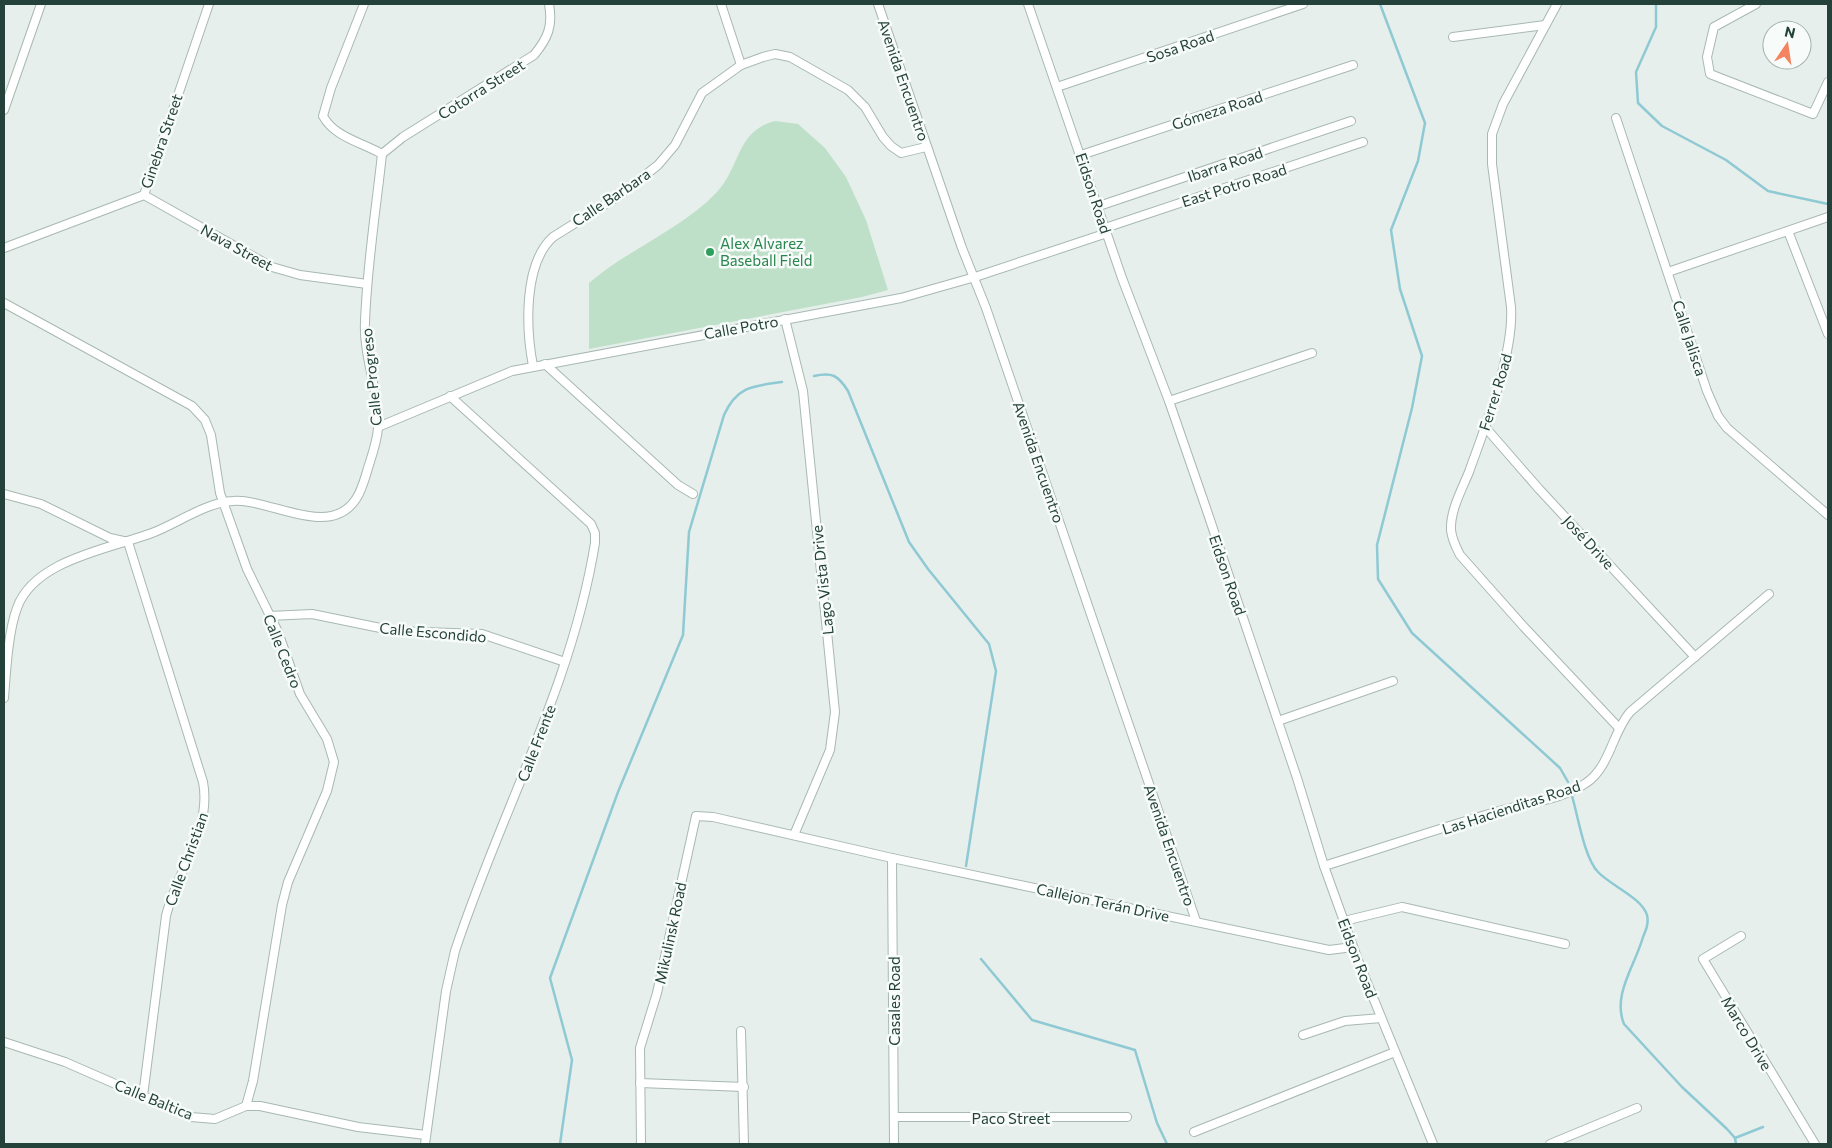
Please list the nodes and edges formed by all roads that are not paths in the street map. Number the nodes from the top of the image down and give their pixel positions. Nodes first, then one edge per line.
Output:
1 (41, 4) edge
2 (209, 4) edge
3 (364, 4) edge
4 (550, 4) edge
5 (721, 4) edge
6 (878, 4) edge
7 (1028, 4) edge
8 (1303, 4) edge
9 (1557, 4) edge
10 (1756, 4) edge
11 (1544, 25) junction
12 (1453, 37) dead end
13 (1353, 65) dead end
14 (742, 66) junction
15 (1828, 82) edge
16 (1057, 87) junction
17 (4, 110) edge
18 (1616, 118) dead end
19 (1351, 121) dead end
20 (1363, 142) dead end
21 (926, 147) junction
22 (382, 154) junction
23 (1081, 154) junction
24 (144, 195) junction
25 (1099, 206) junction
26 (1828, 218) edge
27 (1106, 230) junction
28 (1788, 231) junction
29 (4, 248) edge
30 (1668, 272) junction
31 (975, 277) junction
32 (367, 284) junction
33 (4, 303) edge
34 (785, 319) junction
35 (1828, 334) edge
36 (1312, 353) dead end
37 (545, 364) junction
38 (534, 366) junction
39 (450, 396) junction
40 (1169, 401) junction
41 (378, 427) junction
42 (1485, 427) junction
43 (4, 494) edge
44 (694, 494) dead end
45 (223, 503) junction
46 (1828, 515) edge
47 (128, 542) junction
48 (1769, 594) dead end
49 (269, 616) junction
50 (1695, 657) junction
51 (565, 662) junction
52 (1393, 681) dead end
53 (4, 698) edge
54 (1278, 721) junction
55 (1619, 728) junction
56 (696, 816) joint
57 (794, 835) junction
58 (892, 858) junction
59 (1324, 866) junction
60 (1344, 921) junction
61 (1196, 922) junction
62 (1741, 936) dead end
63 (1565, 944) dead end
64 (1353, 947) junction
65 (1381, 1018) junction
66 (741, 1031) dead end
67 (1303, 1035) dead end
68 (4, 1042) edge
69 (1395, 1052) junction
70 (640, 1083) junction
71 (744, 1087) junction
72 (143, 1096) junction
73 (246, 1106) junction
74 (1637, 1108) dead end
75 (1127, 1117) dead end
76 (894, 1118) junction
77 (1194, 1132) dead end
78 (426, 1135) junction
79 (425, 1144) edge
80 (641, 1144) edge
81 (744, 1144) edge
82 (894, 1144) edge
83 (1433, 1144) edge
84 (1550, 1144) edge
85 (1815, 1144) edge

1 - 17 street
2 - 24 street, Ginebra Street
3 - 22 street
4 - 22 street, Cotorra Street
5 - 14 street
6 - 21 street, Avenida Encuentro
7 - 16 street, Eidson Road
8 - 16 street, Sosa Road
9 - 11 street, Ferrer Road
10 - 15 street
11 - 12 street
11 - 42 street, Ferrer Road
13 - 23 street, Gómeza Road
14 - 21 street, Calle Barbara
14 - 38 street, Calle Barbara
16 - 23 street, Eidson Road
18 - 30 street, Calle Jalisca
19 - 25 street, Ibarra Road
20 - 27 street, East Potro Road
21 - 31 street, Avenida Encuentro
22 - 32 street, Calle Progreso
23 - 25 street, Eidson Road
24 - 29 street, Ginebra Street
24 - 32 street, Nava Street
25 - 27 street, Eidson Road
26 - 28 street
27 - 31 street, Calle Potro
27 - 40 street, Eidson Road
28 - 30 street
28 - 35 street
30 - 46 street, Calle Jalisca
31 - 34 street, Calle Potro
31 - 61 street, Avenida Encuentro
32 - 41 street, Calle Progreso
33 - 45 street, Calle Cedro
34 - 37 street, Calle Potro
34 - 57 street, Lago Vista Drive
36 - 40 street
37 - 38 street, Calle Potro
37 - 44 street
38 - 39 street, Calle Potro
39 - 41 street, Calle Potro
39 - 51 street, Calle Frente
40 - 54 street, Eidson Road
41 - 45 street, Calle Progreso
42 - 50 street, José Drive
42 - 55 street, Ferrer Road
43 - 47 street
45 - 47 street, Calle Progreso
45 - 49 street, Calle Cedro
47 - 53 street, Calle Progreso
47 - 72 street, Calle Christian
48 - 50 street, Las Hacienditas Road
49 - 51 street, Calle Escondido
49 - 73 street, Calle Cedro
50 - 55 street, Las Hacienditas Road
51 - 78 street, Calle Frente
52 - 54 street
54 - 59 street, Eidson Road
55 - 59 street, Las Hacienditas Road
56 - 57 street, Callejon Terán Drive
56 - 70 street, Mikulinsk Road
57 - 58 street, Callejon Terán Drive
58 - 61 street, Callejon Terán Drive
58 - 76 street, Casales Road
59 - 60 street, Eidson Road
60 - 63 street
60 - 64 street, Eidson Road
61 - 64 street, Callejon Terán Drive
62 - 85 street, Marco Drive
64 - 65 street, Eidson Road
65 - 67 street
65 - 69 street, Eidson Road
66 - 71 street
68 - 72 street, Calle Baltica
69 - 77 street
69 - 83 street, Eidson Road
70 - 71 street
70 - 80 street, Mikulinsk Road
71 - 81 street
72 - 73 street, Calle Baltica
73 - 78 street, Calle Baltica
74 - 84 street
75 - 76 street, Paco Street
76 - 82 street, Casales Road
78 - 79 street, Calle Frente

